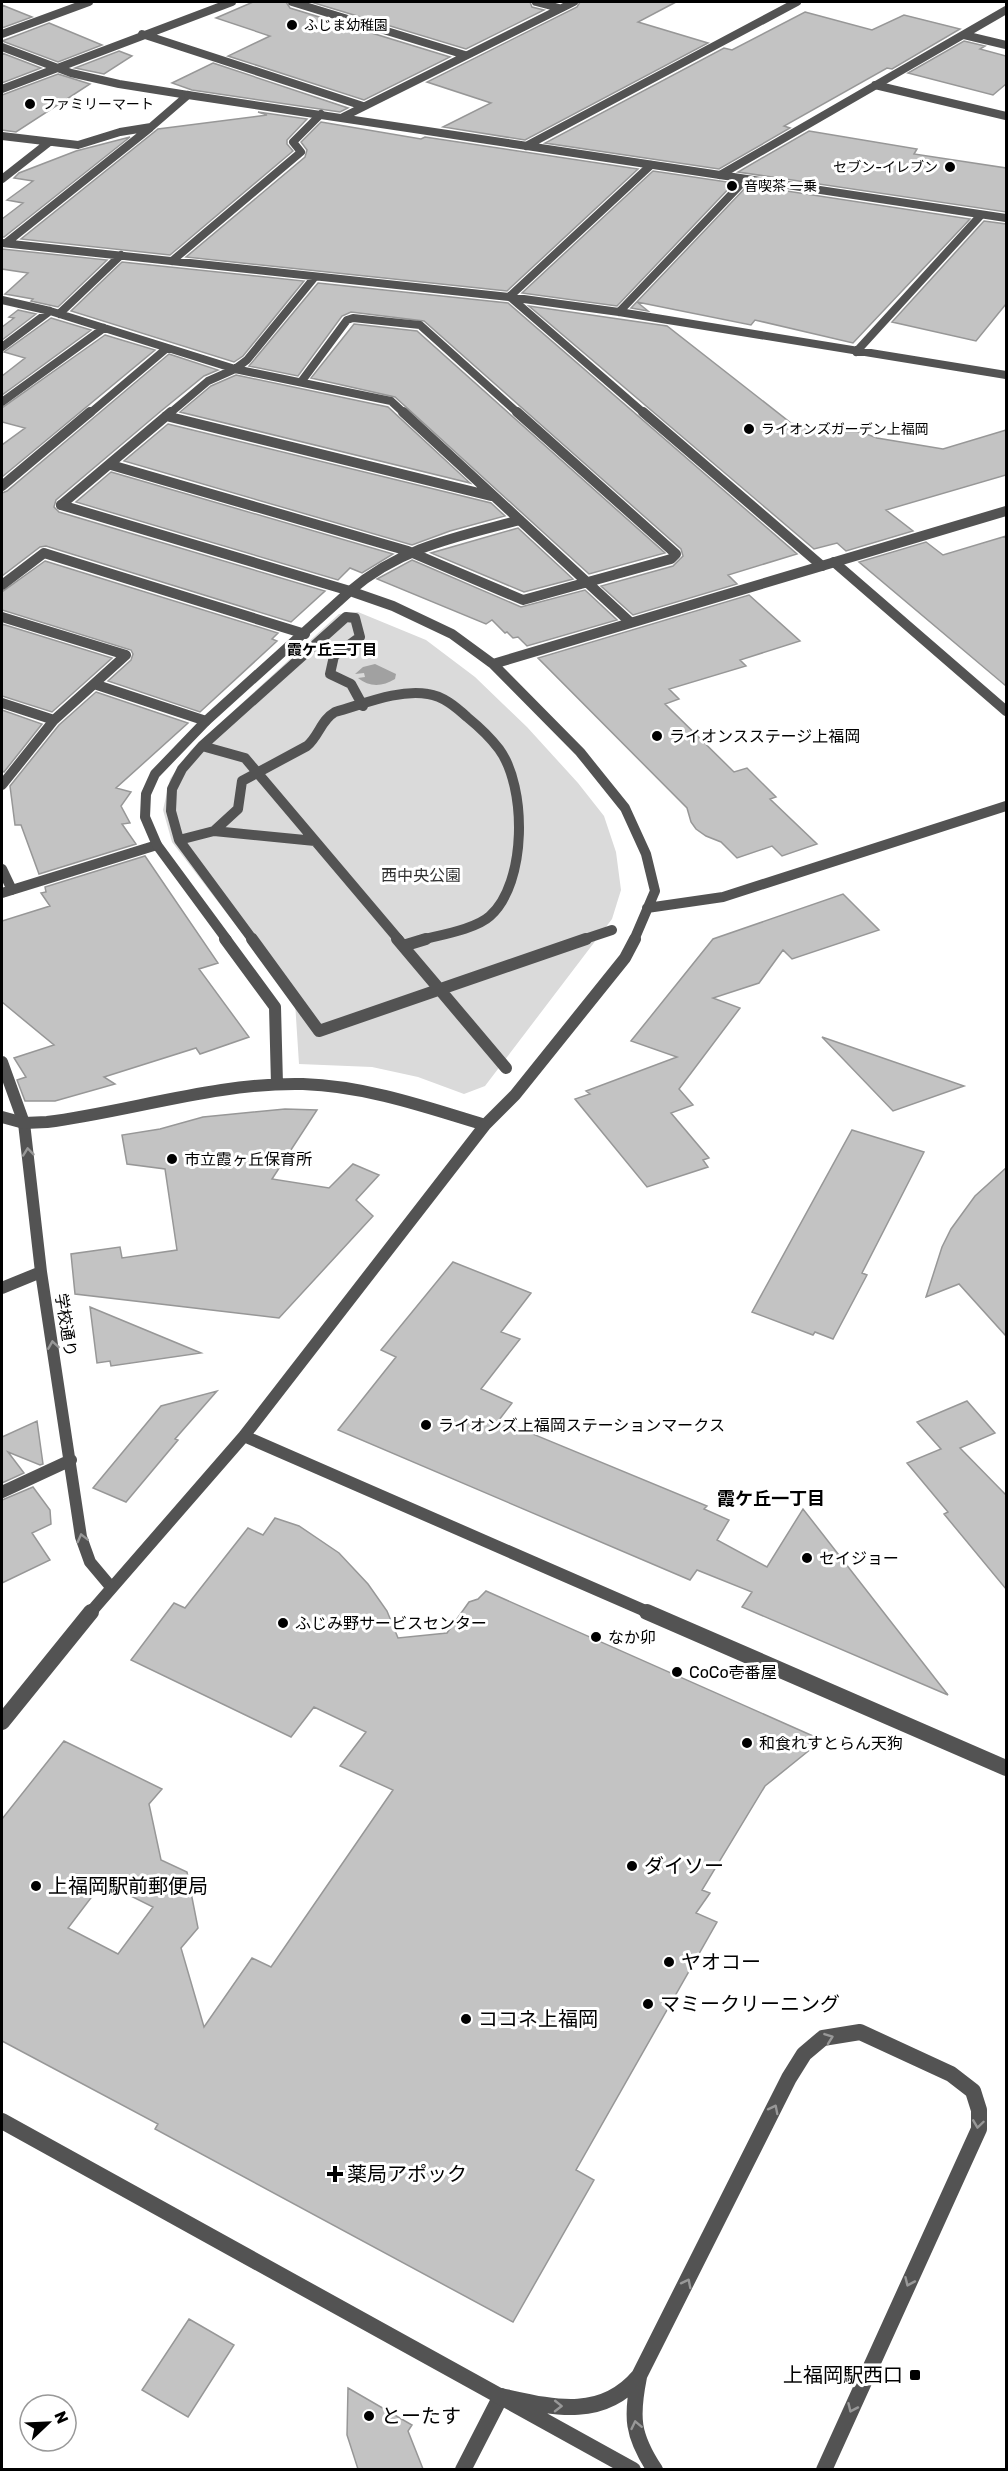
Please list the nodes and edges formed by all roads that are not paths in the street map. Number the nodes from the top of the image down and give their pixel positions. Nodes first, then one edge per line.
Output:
1 (89, 2) edge
2 (232, 2) edge
3 (292, 2) edge
4 (536, 2) edge
5 (574, 2) edge
6 (797, 2) edge
7 (559, 9) junction
8 (1006, 10) edge
9 (2, 34) edge
10 (142, 34) junction
11 (963, 35) junction
12 (1006, 45) edge
13 (2, 47) edge
14 (465, 55) junction
15 (56, 68) junction
16 (875, 85) junction
17 (2, 89) edge
18 (188, 95) junction
19 (363, 106) junction
20 (321, 114) junction
21 (1006, 116) edge
22 (343, 117) junction
23 (151, 127) junction
24 (2, 136) edge
25 (48, 143) junction
26 (526, 146) junction
27 (651, 165) junction
28 (720, 175) junction
29 (2, 179) edge
30 (745, 180) junction
31 (981, 214) junction
32 (1006, 218) edge
33 (4, 243) edge
34 (121, 255) junction
35 (172, 261) junction
36 (314, 278) junction
37 (509, 297) junction
38 (2, 300) edge
39 (619, 312) junction
40 (55, 313) junction
41 (104, 328) junction
42 (2, 347) edge
43 (167, 348) junction
44 (856, 352) junction
45 (235, 369) junction
46 (1006, 375) edge
47 (302, 382) junction
48 (2, 402) edge
49 (166, 416) junction
50 (111, 465) junction
51 (2, 486) edge
52 (493, 496) junction
53 (1006, 511) edge
54 (520, 520) junction
55 (408, 551) junction
56 (834, 562) junction
57 (822, 566) junction
58 (587, 582) junction
59 (2, 585) edge
60 (350, 591) junction
61 (2, 617) edge
62 (630, 622) junction
63 (305, 634) junction
64 (493, 663) junction
65 (94, 684) junction
66 (2, 703) edge
67 (363, 706) junction
68 (1006, 711) edge
69 (54, 720) junction
70 (206, 722) junction
71 (202, 746) junction
72 (256, 772) junction
73 (2, 785) edge
74 (1006, 806) edge
75 (214, 831) junction
76 (178, 840) junction
77 (315, 841) junction
78 (157, 845) junction
79 (2, 869) edge
80 (7, 891) edge
81 (647, 908) junction
82 (612, 930) dead end
83 (403, 946) junction
84 (439, 989) junction
85 (2, 1062) edge
86 (506, 1068) dead end
87 (277, 1084) junction
88 (2, 1117) edge
89 (24, 1123) junction
90 (485, 1125) junction
91 (41, 1272) junction
92 (2, 1288) edge
93 (244, 1436) junction
94 (71, 1460) junction
95 (2, 1492) edge
96 (111, 1587) junction
97 (2, 1722) edge
98 (1006, 1768) edge
99 (2, 2121) edge
100 (639, 2376) junction
101 (501, 2396) junction
102 (466, 2467) edge
103 (633, 2469) edge
104 (655, 2469) edge
105 (824, 2469) edge

1 - 9 street
2 - 10 street
3 - 14 street
4 - 7 street
5 - 7 street
6 - 26 street
7 - 14 street
8 - 11 street
10 - 15 street
10 - 19 street
11 - 12 street
11 - 16 street
13 - 15 street
14 - 19 street
15 - 17 street
15 - 18 street
16 - 21 street
16 - 28 street
18 - 20 street
18 - 23 street
19 - 22 street
20 - 22 street
20 - 35 street
22 - 26 street
23 - 25 street
23 - 33 street
24 - 25 street
25 - 29 street
26 - 27 street
27 - 28 street
27 - 37 street
28 - 30 street
30 - 31 street
30 - 39 street
31 - 32 street
31 - 44 street
33 - 34 street
34 - 35 street
34 - 40 street
35 - 36 street
36 - 37 street
36 - 45 street
37 - 39 street
37 - 57 street
38 - 40 street
39 - 44 street
40 - 41 street
40 - 42 street
41 - 43 street
41 - 48 street
43 - 45 street
43 - 51 street
44 - 46 street
45 - 47 street
45 - 49 street
47 - 52 street
47 - 58 street
49 - 50 street
49 - 52 street
50 - 55 street
50 - 60 street
52 - 54 street
53 - 56 street
54 - 55 street
54 - 58 street
55 - 58 street
55 - 60 street
56 - 57 street
56 - 68 street
57 - 62 street
58 - 62 street
59 - 63 street
60 - 63 street
60 - 64 street
61 - 65 street
62 - 64 street
63 - 70 street
64 - 81 street
65 - 69 street
65 - 70 street
66 - 69 street
67 - 71 street
67 - 72 street
67 - 83 street
69 - 73 street
70 - 78 street
71 - 72 street
71 - 76 street
72 - 75 street
72 - 77 street
74 - 81 street
75 - 76 street
75 - 77 street
76 - 84 street
77 - 83 street
78 - 80 street
78 - 87 street
79 - 80 street
81 - 90 street
82 - 84 street
83 - 84 street
84 - 86 street
85 - 89 street, 学校通り
87 - 89 street
87 - 90 street
88 - 89 street
91 -> 89 street, 学校通り
90 - 93 street
91 - 92 street
94 -> 91 street, 学校通り
93 - 96 street
93 - 98 street
94 - 95 street
96 -> 94 street, 学校通り
96 - 97 street
99 - 101 street
101 -> 100 street
104 -> 100 street
100 -> 105 street
101 - 102 street
101 - 103 street

